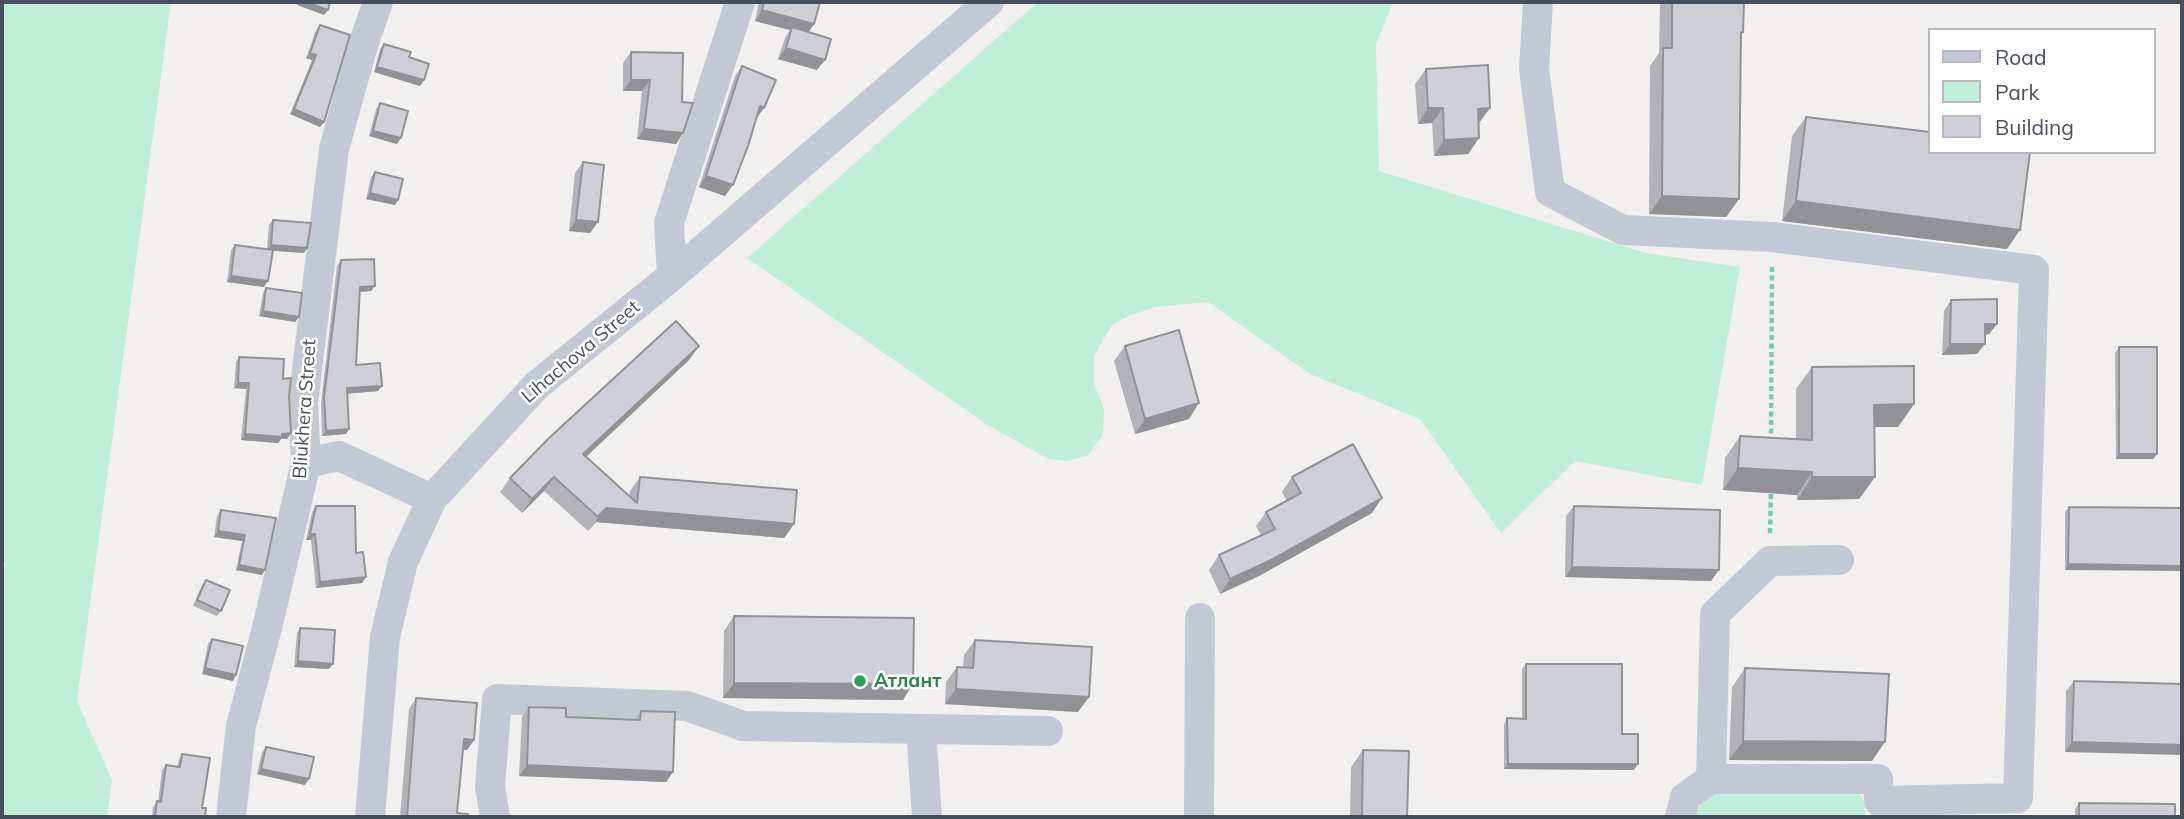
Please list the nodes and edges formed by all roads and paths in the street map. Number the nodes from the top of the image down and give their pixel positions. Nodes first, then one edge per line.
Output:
1 (378, 2) edge
2 (740, 2) edge
3 (989, 2) edge
4 (1538, 2) edge
5 (1772, 237) junction
6 (671, 276) junction
7 (1771, 453) edge
8 (306, 463) junction
9 (1771, 480) edge
10 (432, 499) junction
11 (1839, 560) dead end
12 (1770, 561) junction
13 (1200, 618) dead end
14 (921, 729) junction
15 (1048, 731) dead end
16 (1710, 779) junction
17 (2021, 807) edge
18 (1879, 809) edge
19 (232, 817) edge
20 (370, 817) edge
21 (495, 817) edge
22 (927, 817) edge
23 (1199, 817) edge
24 (1679, 817) edge

1 - 8 street, Bliukhera Street
2 - 6 street
3 - 6 street, Lihachova Street
4 - 5 street
5 - 7 path
5 - 17 street
6 - 10 street, Lihachova Street
8 - 10 street
8 - 19 street, Bliukhera Street
9 - 12 path
10 - 20 street, Lihachova Street
11 - 12 street
12 - 16 street
13 - 23 street
14 - 15 street
14 - 21 street
14 - 22 street
16 - 18 street
16 - 24 street
17 - 18 street

